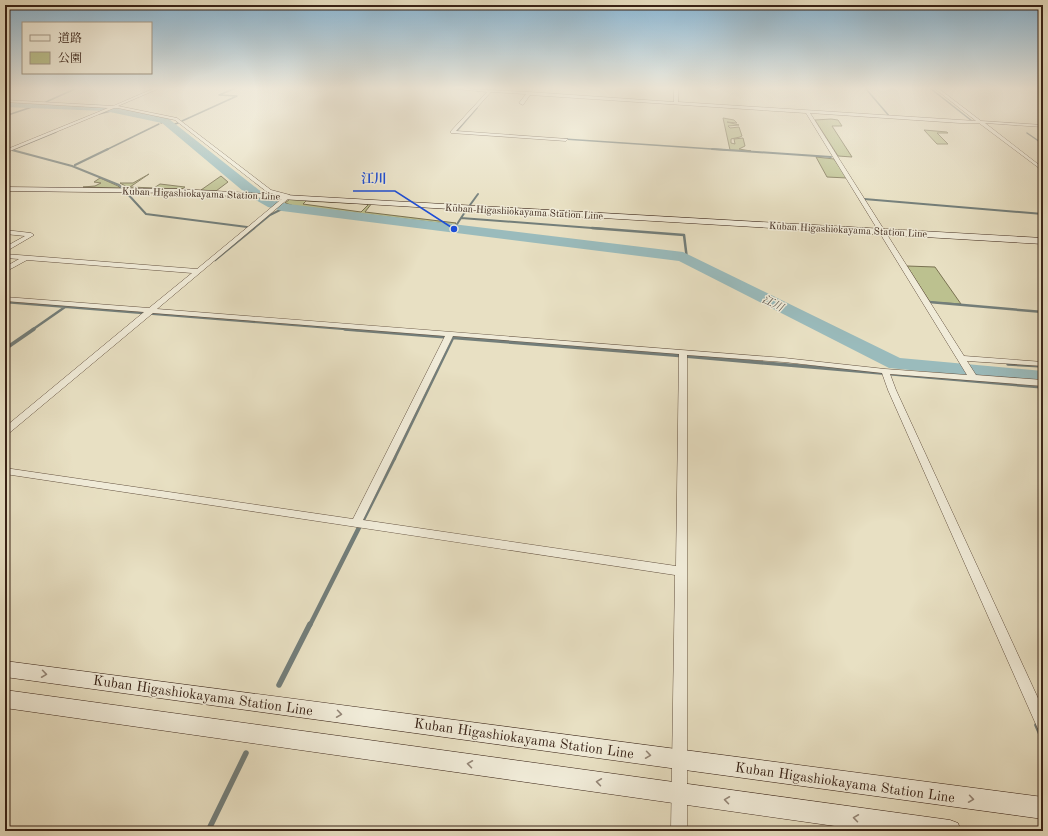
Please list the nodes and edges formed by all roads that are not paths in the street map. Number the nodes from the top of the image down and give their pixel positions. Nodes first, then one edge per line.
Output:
1 (64, 127) edge
2 (186, 127) edge
3 (458, 127) edge
4 (816, 127) edge
5 (987, 127) edge
6 (566, 140) dead end
7 (6, 151) edge
8 (1043, 170) edge
9 (5, 190) edge
10 (282, 198) junction
11 (882, 231) junction
12 (5, 232) edge
13 (1043, 241) edge
14 (5, 250) edge
15 (5, 256) edge
16 (24, 258) junction
17 (5, 270) edge
18 (197, 272) junction
19 (5, 299) edge
20 (148, 313) junction
21 (449, 336) junction
22 (683, 354) junction
23 (962, 359) junction
24 (1043, 364) edge
25 (887, 374) junction
26 (973, 377) junction
27 (1043, 383) edge
28 (5, 432) edge
29 (5, 471) edge
30 (359, 522) junction
31 (678, 571) junction
32 (5, 669) edge
33 (5, 699) edge
34 (1043, 724) edge
35 (680, 759) junction
36 (679, 793) junction
37 (1043, 808) edge
38 (679, 831) edge
39 (950, 831) edge

1 - 7 street
2 - 10 street
3 - 6 street
4 - 11 street
5 - 8 street
9 - 10 main road, Kuban Higashiokayama Station Line
10 - 11 main road, Kuban Higashiokayama Station Line
10 - 18 street
11 - 13 main road, Kuban Higashiokayama Station Line
11 - 23 street
12 - 14 street
15 - 16 street
16 - 17 street
16 - 18 street
18 - 20 street
19 - 20 street
20 - 21 street
20 - 28 street
21 - 22 street
21 - 30 street
22 - 25 street
22 - 31 street
23 - 24 street
23 - 26 street
25 - 26 street
25 - 34 street
26 - 27 street
29 - 30 street
30 - 31 street
31 - 35 street
32 -> 35 main road, Kuban Higashiokayama Station Line
36 -> 33 main road
35 - 36 street
35 -> 37 main road, Kuban Higashiokayama Station Line
36 - 38 street
39 -> 36 main road

